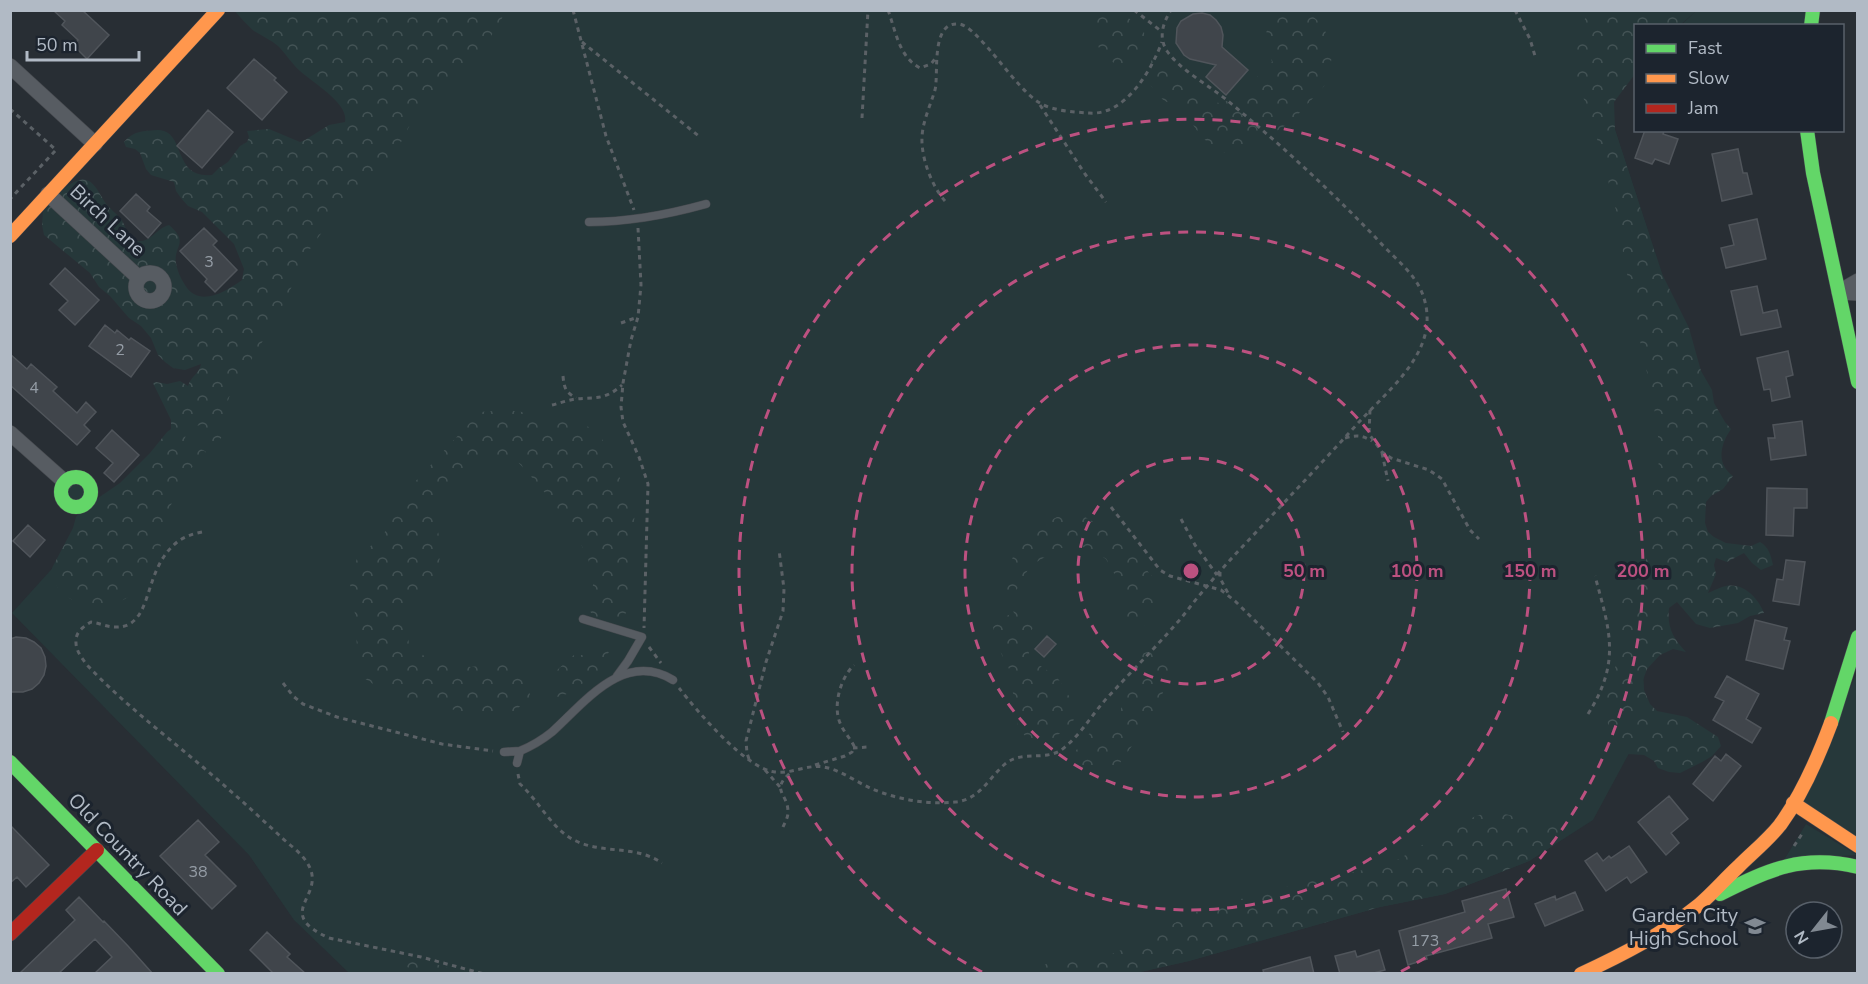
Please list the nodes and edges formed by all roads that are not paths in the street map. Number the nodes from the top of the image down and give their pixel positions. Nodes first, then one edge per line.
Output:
1 (218, 10) edge
2 (10, 66) edge
3 (1806, 132) edge
4 (95, 144) junction
5 (48, 194) junction
6 (706, 204) dead end
7 (589, 222) dead end
8 (10, 236) edge
9 (140, 278) dead end
10 (1857, 281) edge
11 (1839, 292) junction
12 (1857, 294) edge
13 (1857, 382) edge
14 (10, 433) edge
15 (65, 482) dead end
16 (583, 619) dead end
17 (1857, 637) edge
18 (617, 676) junction
19 (673, 680) road end
20 (520, 751) junction
21 (504, 752) road end
22 (10, 762) edge
23 (517, 763) road end
24 (1793, 803) junction
25 (1857, 846) edge
26 (97, 850) junction
27 (1857, 867) edge
28 (1697, 906) junction
29 (10, 934) edge
30 (1590, 972) edge
31 (217, 973) edge

1 - 4 main road
2 - 4 street
3 - 11 main road
4 - 5 main road
5 - 8 main road
5 - 9 street, Birch Lane
6 - 7 lane
10 - 11 street
11 - 12 street
11 - 13 main road
14 - 15 street
16 - 18 lane
17 - 24 main road
18 - 19 lane
18 - 20 lane
20 - 21 lane
20 - 23 lane
22 - 26 main road, Old Country Road
24 - 25 main road
24 - 28 main road
26 - 29 main road
26 - 31 main road, Old Country Road
27 - 28 main road
28 - 30 main road

